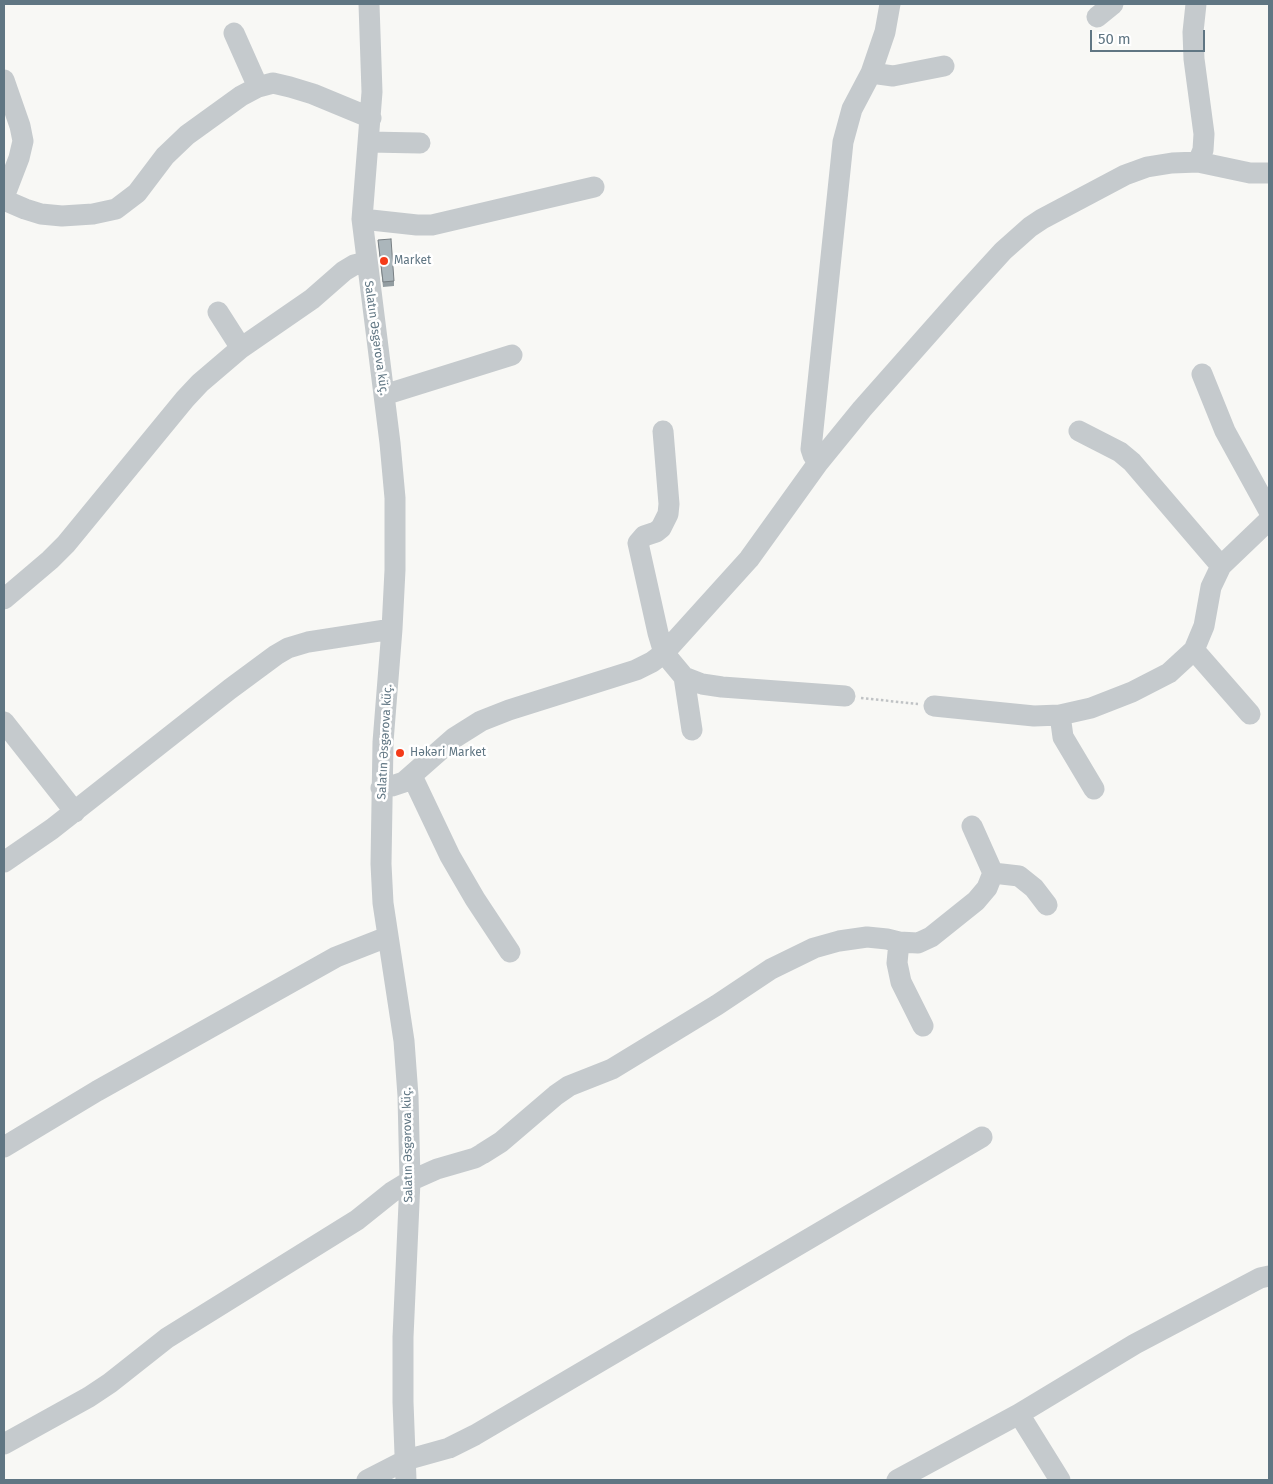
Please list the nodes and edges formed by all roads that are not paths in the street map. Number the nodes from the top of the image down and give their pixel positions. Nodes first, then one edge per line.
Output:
1 (369, 4) edge
2 (890, 4) edge
3 (1113, 4) edge
4 (1196, 4) edge
5 (1096, 17) dead end
6 (234, 33) dead end
7 (944, 66) dead end
8 (871, 73) junction
9 (4, 80) edge
10 (258, 87) junction
11 (371, 118) junction
12 (369, 142) junction
13 (420, 144) dead end
14 (1198, 162) junction
15 (1269, 173) edge
16 (594, 187) dead end
17 (4, 198) edge
18 (362, 219) junction
19 (366, 262) junction
20 (218, 312) dead end
21 (241, 348) junction
22 (512, 355) dead end
23 (1202, 374) dead end
24 (384, 395) junction
25 (663, 431) dead end
26 (1080, 431) dead end
27 (818, 463) junction
28 (1269, 511) edge
29 (1269, 520) edge
30 (1221, 566) junction
31 (4, 598) edge
32 (392, 630) junction
33 (1194, 650) junction
34 (664, 652) junction
35 (684, 677) junction
36 (845, 696) road end
37 (934, 706) road end
38 (1250, 714) dead end
39 (1060, 715) junction
40 (4, 722) edge
41 (692, 730) dead end
42 (412, 776) junction
43 (381, 788) junction
44 (1094, 789) dead end
45 (75, 812) junction
46 (972, 826) dead end
47 (4, 862) edge
48 (993, 873) junction
49 (1047, 905) dead end
50 (387, 937) junction
51 (899, 942) junction
52 (510, 952) dead end
53 (923, 1026) dead end
54 (982, 1137) dead end
55 (4, 1147) edge
56 (410, 1181) junction
57 (1269, 1276) edge
58 (1019, 1414) junction
59 (4, 1444) edge
60 (406, 1470) edge
61 (367, 1480) edge
62 (897, 1480) edge
63 (1060, 1480) edge

1 - 11 street, Salatın Əsgərova küç.
2 - 8 street
3 - 5 street
4 - 14 street
6 - 10 street
7 - 8 street
8 - 27 street
9 - 17 street
10 - 11 street
10 - 17 street
11 - 12 street, Salatın Əsgərova küç.
12 - 13 street
12 - 18 street, Salatın Əsgərova küç.
14 - 15 street
14 - 27 street
16 - 18 street
18 - 19 street, Salatın Əsgərova küç.
19 - 21 street
19 - 24 street, Salatın Əsgərova küç.
20 - 21 street
21 - 31 street
22 - 24 street
23 - 28 street
24 - 32 street, Salatın Əsgərova küç.
25 - 34 street
26 - 30 street
27 - 34 street
29 - 30 street
30 - 33 street
32 - 43 street, Salatın Əsgərova küç.
32 - 45 street
33 - 38 street
33 - 39 street
34 - 35 street
34 - 42 street
35 - 36 street
35 - 41 street
37 - 39 street
39 - 44 street
40 - 45 street
42 - 43 street
42 - 52 street
43 - 50 street, Salatın Əsgərova küç.
45 - 47 street
46 - 48 street
48 - 49 street
48 - 51 street
50 - 55 street
50 - 56 street, Salatın Əsgərova küç.
51 - 53 street
51 - 56 street
54 - 60 street
56 - 59 street
56 - 60 street, Salatın Əsgərova küç.
57 - 58 street
58 - 62 street
58 - 63 street
60 - 61 street

